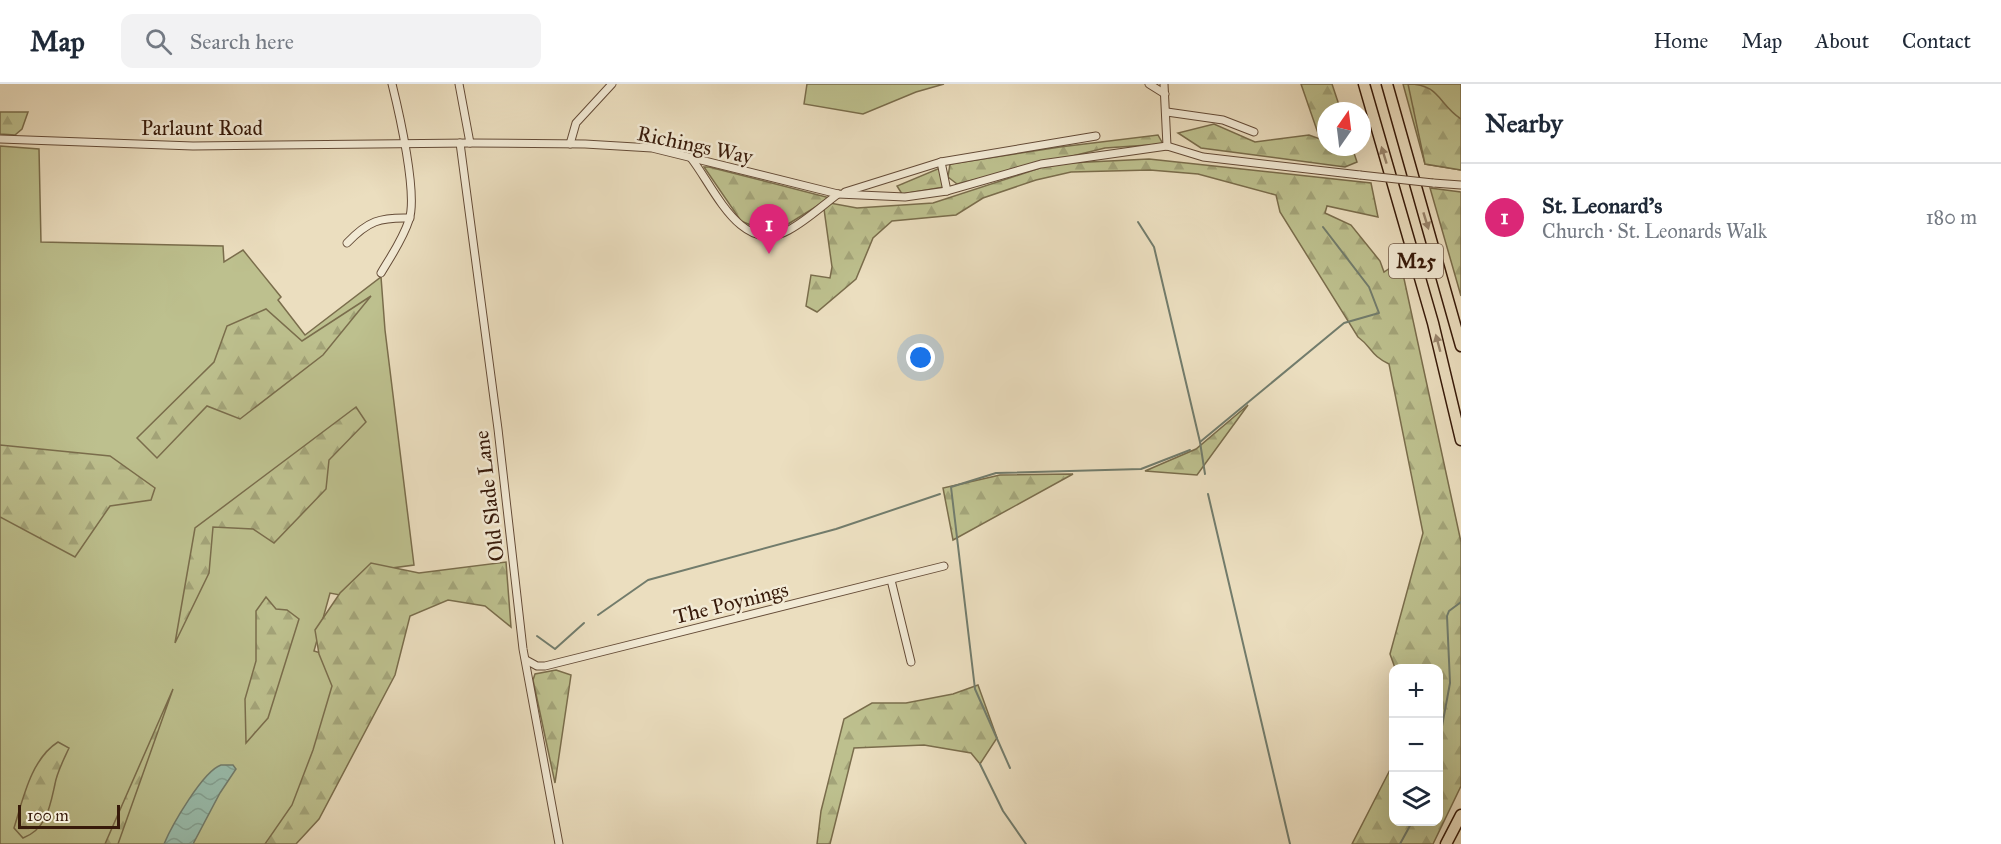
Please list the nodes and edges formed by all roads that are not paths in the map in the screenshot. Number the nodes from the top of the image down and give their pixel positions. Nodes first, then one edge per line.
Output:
1 (392, 84) edge
2 (459, 84) edge
3 (612, 84) edge
4 (1149, 84) edge
5 (1164, 84) edge
6 (1364, 84) edge
7 (1388, 84) edge
8 (1165, 94) junction
9 (1167, 112) junction
10 (1254, 132) dead end
11 (1096, 135) dead end
12 (0, 139) edge
13 (460, 143) junction
14 (470, 143) junction
15 (404, 144) junction
16 (570, 144) junction
17 (1167, 146) junction
18 (691, 158) junction
19 (941, 162) junction
20 (1461, 185) edge
21 (947, 191) junction
22 (839, 194) junction
23 (410, 218) junction
24 (347, 243) dead end
25 (381, 273) dead end
26 (1461, 346) edge
27 (1461, 440) edge
28 (944, 566) dead end
29 (891, 580) junction
30 (526, 660) junction
31 (911, 662) dead end
32 (1461, 815) edge
33 (559, 844) edge
34 (1446, 844) edge

1 - 15 street
2 - 14 street
3 - 16 street
4 - 8 street
5 - 8 street
27 -> 6 highway, M25
7 -> 26 highway, M25
8 - 9 street
9 - 10 street
9 - 17 street
11 - 19 street
12 - 15 street, Parlaunt Road
13 - 14 street, Richings Way
13 - 15 street, Parlaunt Road
13 - 30 street, Old Slade Lane
14 - 16 street, Richings Way
15 - 23 street
16 - 18 street, Richings Way
17 - 20 street, bridge
17 - 21 street, Richings Way
18 - 22 street, Richings Way
18 - 22 street
19 - 21 street
19 - 22 street
21 - 22 street, Richings Way
23 - 24 street
23 - 25 street
28 - 29 street, The Poynings
29 - 30 street, The Poynings
29 - 31 street
30 - 33 street, Old Slade Lane
32 - 34 highway

